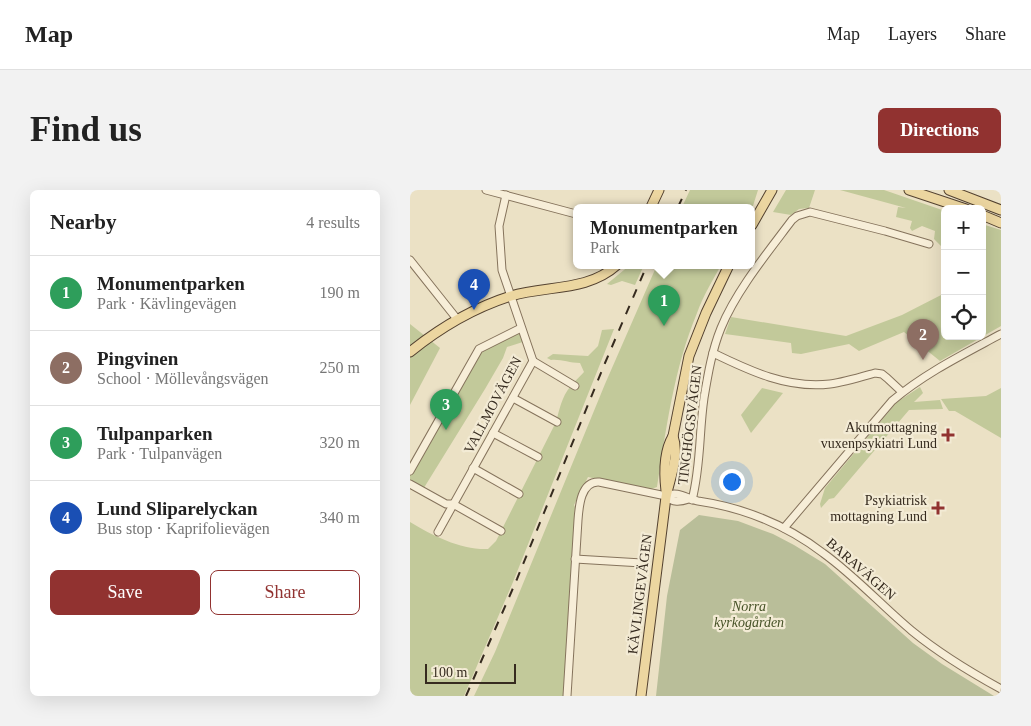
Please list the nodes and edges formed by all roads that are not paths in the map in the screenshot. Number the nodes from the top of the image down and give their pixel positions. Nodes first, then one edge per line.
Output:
1 (486, 190) edge
2 (659, 190) edge
3 (909, 190) edge
4 (949, 190) edge
5 (769, 193) edge
6 (506, 195) junction
7 (653, 204) edge
8 (954, 205) edge
9 (1001, 210) edge
10 (573, 213) edge
11 (986, 217) edge
12 (755, 219) edge
13 (1001, 223) edge
14 (929, 244) dead end
15 (410, 260) edge
16 (612, 269) edge
17 (727, 269) edge
18 (511, 296) junction
19 (457, 319) junction
20 (521, 328) junction
21 (1001, 334) edge
22 (410, 352) edge
23 (713, 353) junction
24 (533, 361) junction
25 (575, 386) dead end
26 (902, 392) junction
27 (513, 398) junction
28 (557, 422) dead end
29 (493, 433) junction
30 (538, 457) dead end
31 (473, 468) junction
32 (410, 471) edge
33 (410, 484) edge
34 (519, 494) dead end
35 (666, 496) junction
36 (691, 499) junction
37 (453, 504) junction
38 (784, 528) junction
39 (501, 531) dead end
40 (438, 532) dead end
41 (575, 559) junction
42 (642, 564) dead end
43 (1001, 689) edge
44 (567, 696) edge
45 (641, 696) edge

1 - 6 street
2 - 7 main road
3 - 8 main road
4 - 9 main road
5 - 12 main road
6 - 10 street
6 - 18 street, VALLMOVÄGEN
11 - 13 main road
14 - 23 street, TINGHÖGSVÄGEN
15 - 19 street
16 - 18 main road
17 - 35 main road, KÄVLINGEVÄGEN
18 - 19 main road
18 - 20 street, VALLMOVÄGEN
19 - 22 main road
20 - 24 street, VALLMOVÄGEN
20 - 32 street
21 - 26 street
23 - 26 street
23 - 36 street, TINGHÖGSVÄGEN
24 - 25 street
24 - 27 street, VALLMOVÄGEN
26 - 38 street
27 - 28 street
27 - 29 street, VALLMOVÄGEN
29 - 30 street
29 - 31 street, VALLMOVÄGEN
31 - 34 street
31 - 37 street, VALLMOVÄGEN
33 - 37 street
35 - 36 street, BARAVÄGEN
35 - 41 street, BARAVÄGEN
35 - 45 main road, KÄVLINGEVÄGEN
36 - 38 street, BARAVÄGEN
37 - 39 street
37 - 40 street, VALLMOVÄGEN
38 - 43 street, BARAVÄGEN
41 - 42 street
41 - 44 street

